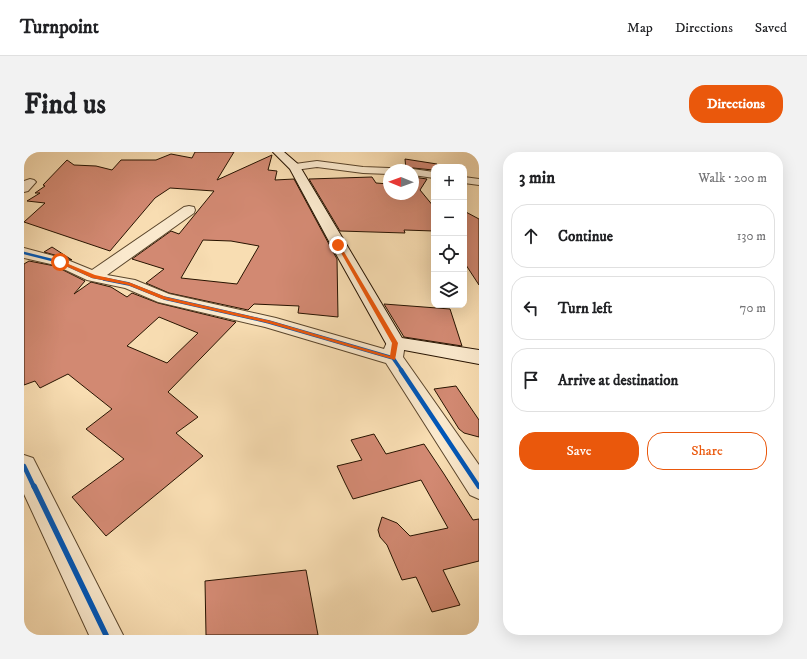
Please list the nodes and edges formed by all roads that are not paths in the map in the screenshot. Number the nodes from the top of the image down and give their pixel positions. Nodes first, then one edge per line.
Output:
1 (278, 152) edge
2 (295, 167) junction
3 (383, 171) edge
4 (419, 173) edge
5 (431, 175) edge
6 (467, 180) edge
7 (479, 182) edge
8 (189, 210) dead end
9 (24, 253) edge
10 (93, 276) junction
11 (394, 351) junction
12 (479, 357) edge
13 (24, 466) edge
14 (479, 487) edge
15 (106, 635) edge

1 - 2 street
2 - 3 street
2 - 11 street
4 - 5 street
6 - 7 street
8 - 10 street
9 - 10 street
10 - 11 street
11 - 12 street
11 - 14 street
13 - 15 street

